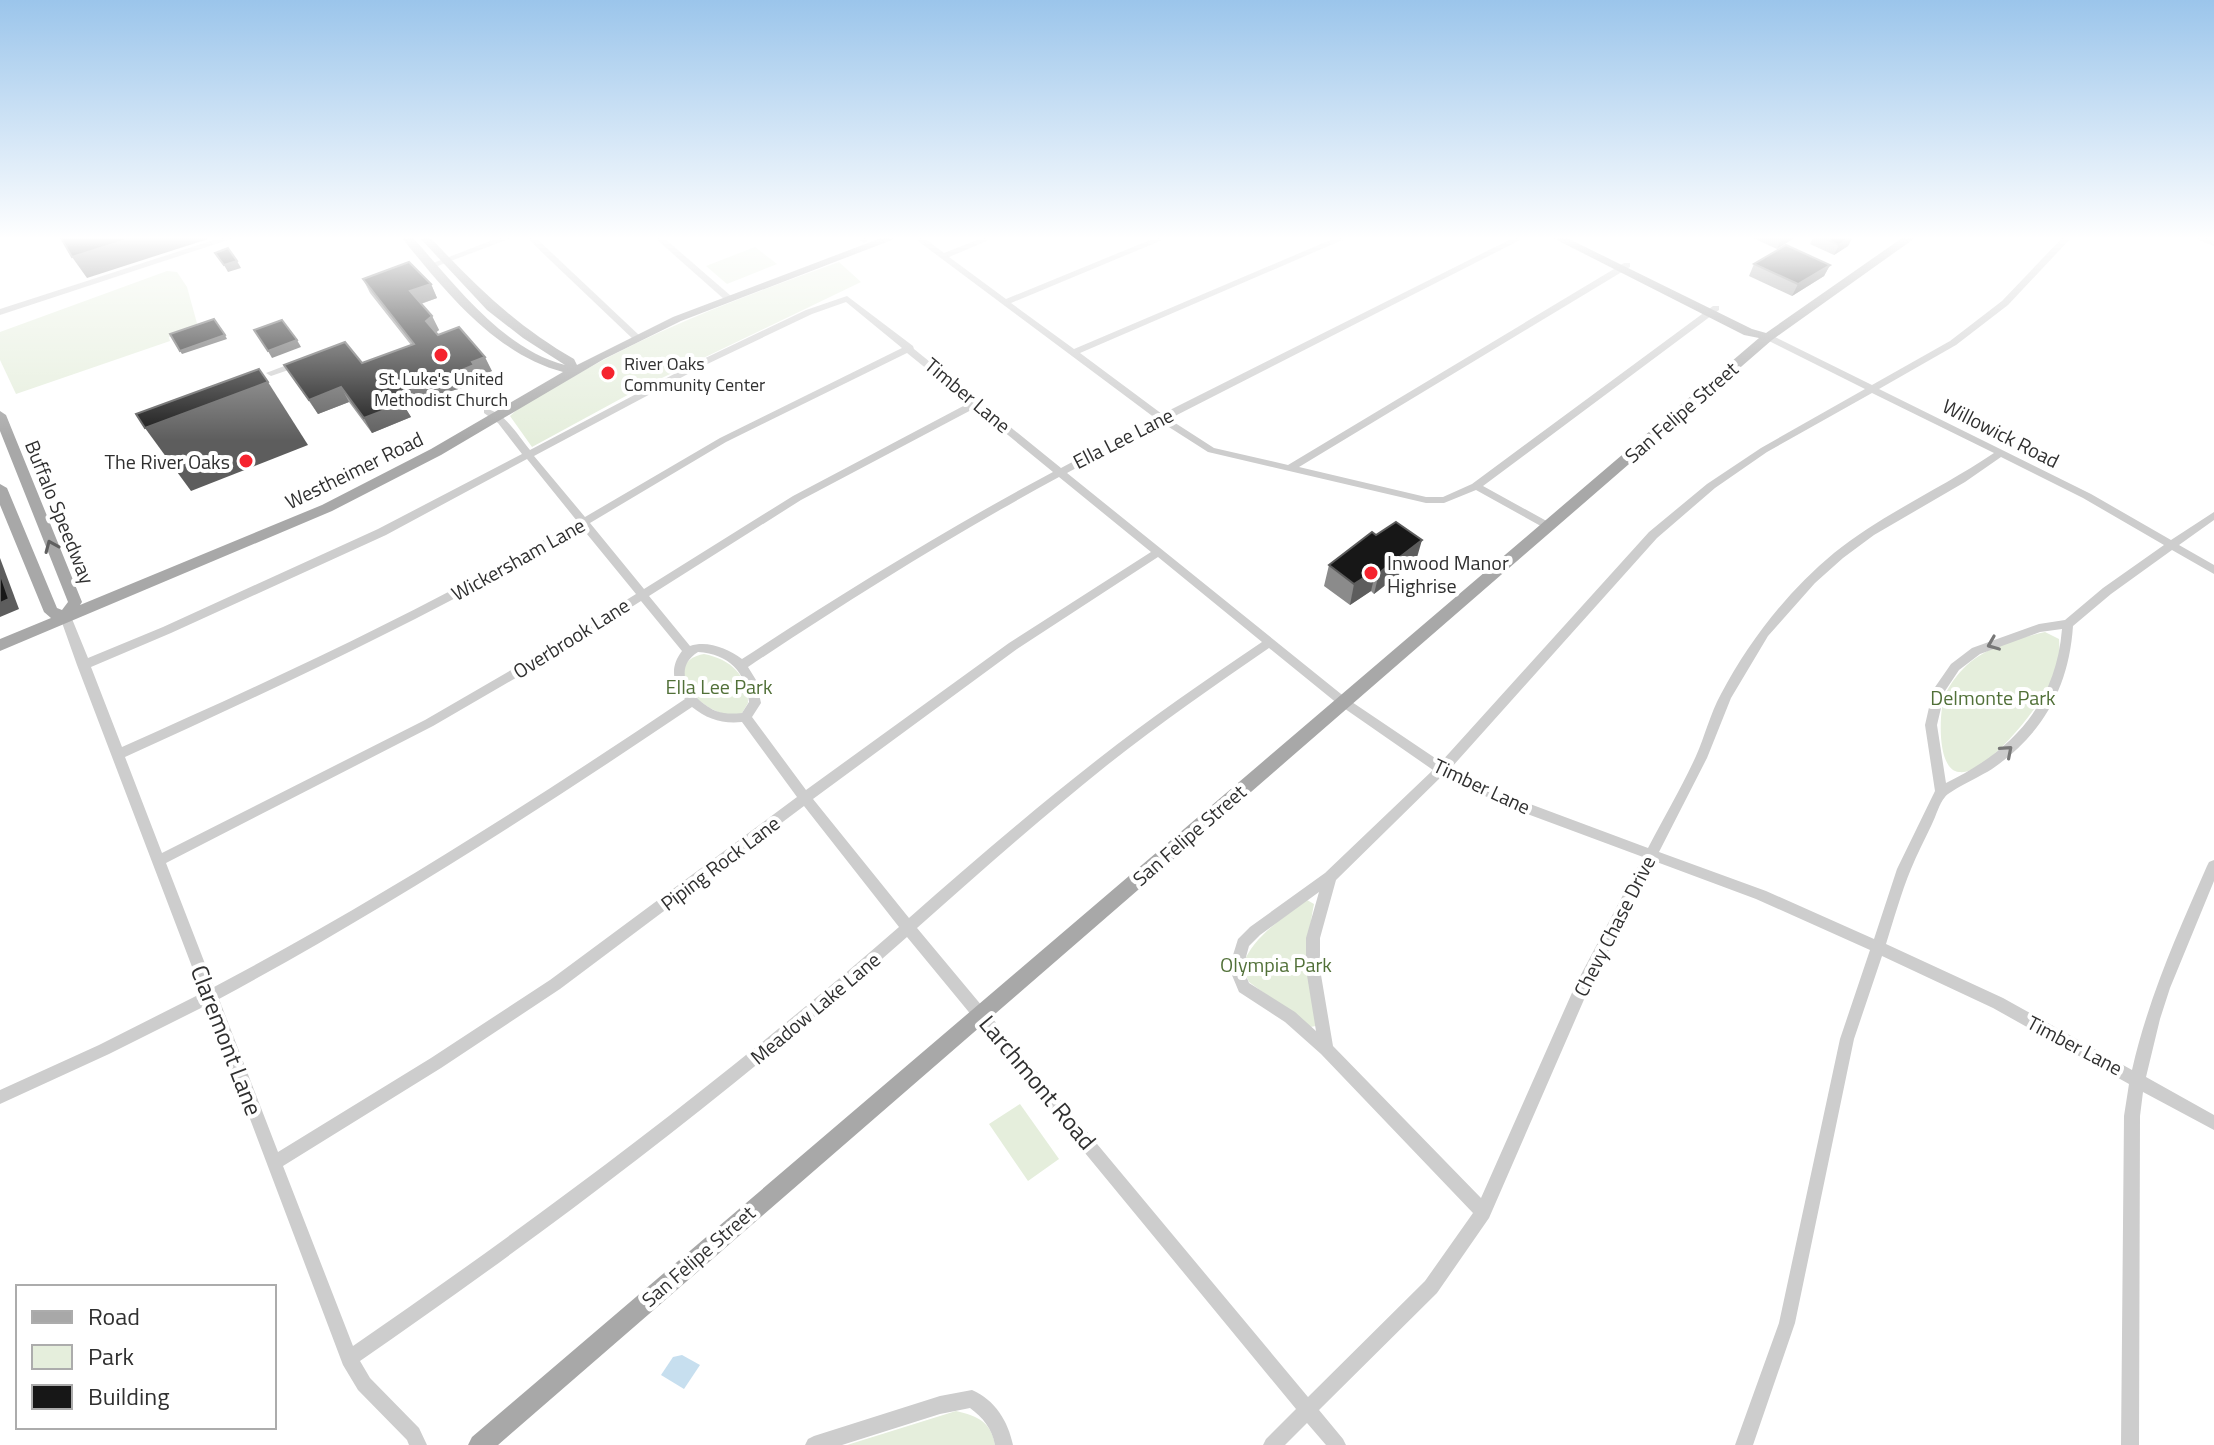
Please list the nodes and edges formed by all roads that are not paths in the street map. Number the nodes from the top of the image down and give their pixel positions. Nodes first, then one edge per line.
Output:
1 (20, 305) edge
2 (470, 305) edge
3 (489, 305) edge
4 (602, 305) edge
5 (701, 305) edge
6 (827, 305) edge
7 (858, 305) edge
8 (1007, 305) edge
9 (1185, 305) edge
10 (1386, 305) edge
11 (1559, 305) edge
12 (1703, 305) edge
13 (1813, 305) edge
14 (2002, 305) edge
15 (1712, 310) junction
16 (0, 312) edge
17 (633, 335) junction
18 (1768, 337) junction
19 (910, 348) junction
20 (1073, 353) junction
21 (308, 360) edge
22 (567, 367) junction
23 (271, 373) dead end
24 (1873, 390) junction
25 (977, 403) junction
26 (491, 414) junction
27 (0, 415) edge
28 (1161, 418) junction
29 (6, 450) edge
30 (2001, 453) junction
31 (529, 455) junction
32 (1290, 468) junction
33 (1059, 471) junction
34 (1476, 486) junction
35 (0, 488) edge
36 (351, 491) junction
37 (2214, 515) edge
38 (39, 516) junction
39 (583, 522) junction
40 (1548, 526) junction
41 (15, 527) junction
42 (2173, 545) junction
43 (1159, 552) junction
44 (2214, 570) edge
45 (640, 596) junction
46 (75, 602) junction
47 (59, 615) junction
48 (2068, 624) junction
49 (0, 633) edge
50 (1270, 642) junction
51 (0, 645) edge
52 (688, 651) junction
53 (83, 665) junction
54 (742, 665) junction
55 (691, 701) junction
56 (1342, 701) junction
57 (745, 717) junction
58 (117, 755) junction
59 (1442, 769) junction
60 (1941, 791) junction
61 (805, 798) junction
62 (1650, 855) junction
63 (158, 861) junction
64 (2214, 866) edge
65 (1330, 877) junction
66 (909, 929) junction
67 (1875, 946) junction
68 (210, 997) junction
69 (981, 1013) junction
70 (1326, 1049) junction
71 (2136, 1078) junction
72 (0, 1097) edge
73 (2214, 1123) edge
74 (274, 1163) junction
75 (1483, 1212) junction
76 (349, 1359) junction
77 (1309, 1410) junction
78 (418, 1445) edge
79 (480, 1445) edge
80 (814, 1445) edge
81 (1004, 1445) edge
82 (1272, 1445) edge
83 (1337, 1445) edge
84 (1744, 1445) edge
85 (2130, 1445) edge

1 - 16 street
2 - 22 main road
3 - 22 main road
4 - 17 street
5 - 17 main road, Westheimer Road
6 - 31 street, Timber Lane
7 - 19 street, Timber Lane
8 - 20 street
9 - 20 street
10 - 28 street, Ella Lee Lane
11 - 32 street
12 - 15 main road, Willowick Road
13 - 18 main road, San Felipe Street
14 - 24 street
15 - 18 main road, Willowick Road
15 - 34 street
17 - 22 main road, Westheimer Road
18 - 24 street, Willowick Road
18 - 40 main road, San Felipe Street
19 - 25 street, Timber Lane
19 - 39 street, Wickersham Lane
20 - 28 street
21 - 23 street
22 - 26 main road, Westheimer Road
24 - 30 street, Willowick Road
24 - 59 street
25 - 33 street, Timber Lane
25 - 45 street, Overbrook Lane
26 - 31 street
26 - 36 main road, Westheimer Road
27 - 29 main road, Buffalo Speedway
28 - 32 street
28 - 33 street, Ella Lee Lane
29 - 38 main road, Buffalo Speedway
30 - 42 street, Willowick Road
30 - 62 street, Chevy Chase Drive
31 - 39 street
31 - 53 street
32 - 34 street
33 - 43 street, Timber Lane
33 - 54 street, Ella Lee Lane
34 - 40 street
35 - 41 main road
36 - 46 main road, Westheimer Road
36 - 47 main road, Westheimer Road
37 - 42 street
38 - 41 main road
46 -> 38 main road, Buffalo Speedway
39 - 45 street
39 - 58 street, Wickersham Lane
40 - 56 main road, San Felipe Street
41 - 47 main road
42 - 44 street, Willowick Road
42 - 48 street
43 - 50 street, Timber Lane
43 - 61 street, Piping Rock Lane
45 - 52 street
45 - 63 street, Overbrook Lane
46 - 47 main road, Westheimer Road
47 - 49 main road, Westheimer Road
47 - 51 main road, Westheimer Road
47 - 53 street, Claremont Lane
60 -> 48 street
48 -> 60 street
50 - 56 street, Timber Lane
50 - 66 street, Meadow Lake Lane
52 - 54 street
52 - 55 street
53 - 58 street, Claremont Lane
54 - 57 street
55 - 57 street
55 - 68 street
56 - 59 street, Timber Lane
56 - 69 main road, San Felipe Street
57 - 61 street, Larchmont Road
58 - 63 street, Claremont Lane
59 - 62 street, Timber Lane
59 - 65 street
60 - 67 street
61 - 66 street, Larchmont Road
61 - 74 street, Piping Rock Lane
62 - 67 street, Timber Lane
62 - 75 street, Chevy Chase Drive
63 - 68 street, Claremont Lane
64 - 71 street
65 - 70 street
65 - 70 street
66 - 69 street, Larchmont Road
66 - 76 street, Meadow Lake Lane
67 - 71 street, Timber Lane
67 - 84 street
68 - 72 street
68 - 74 street, Claremont Lane
69 - 77 street, Larchmont Road
69 - 79 main road, San Felipe Street
70 - 75 street
71 - 73 street, Timber Lane
71 - 85 street
74 - 76 street, Claremont Lane
75 - 77 street, Chevy Chase Drive
76 - 78 street, Claremont Lane
77 - 82 street, Chevy Chase Drive
77 - 83 street, Larchmont Road
80 - 81 street

